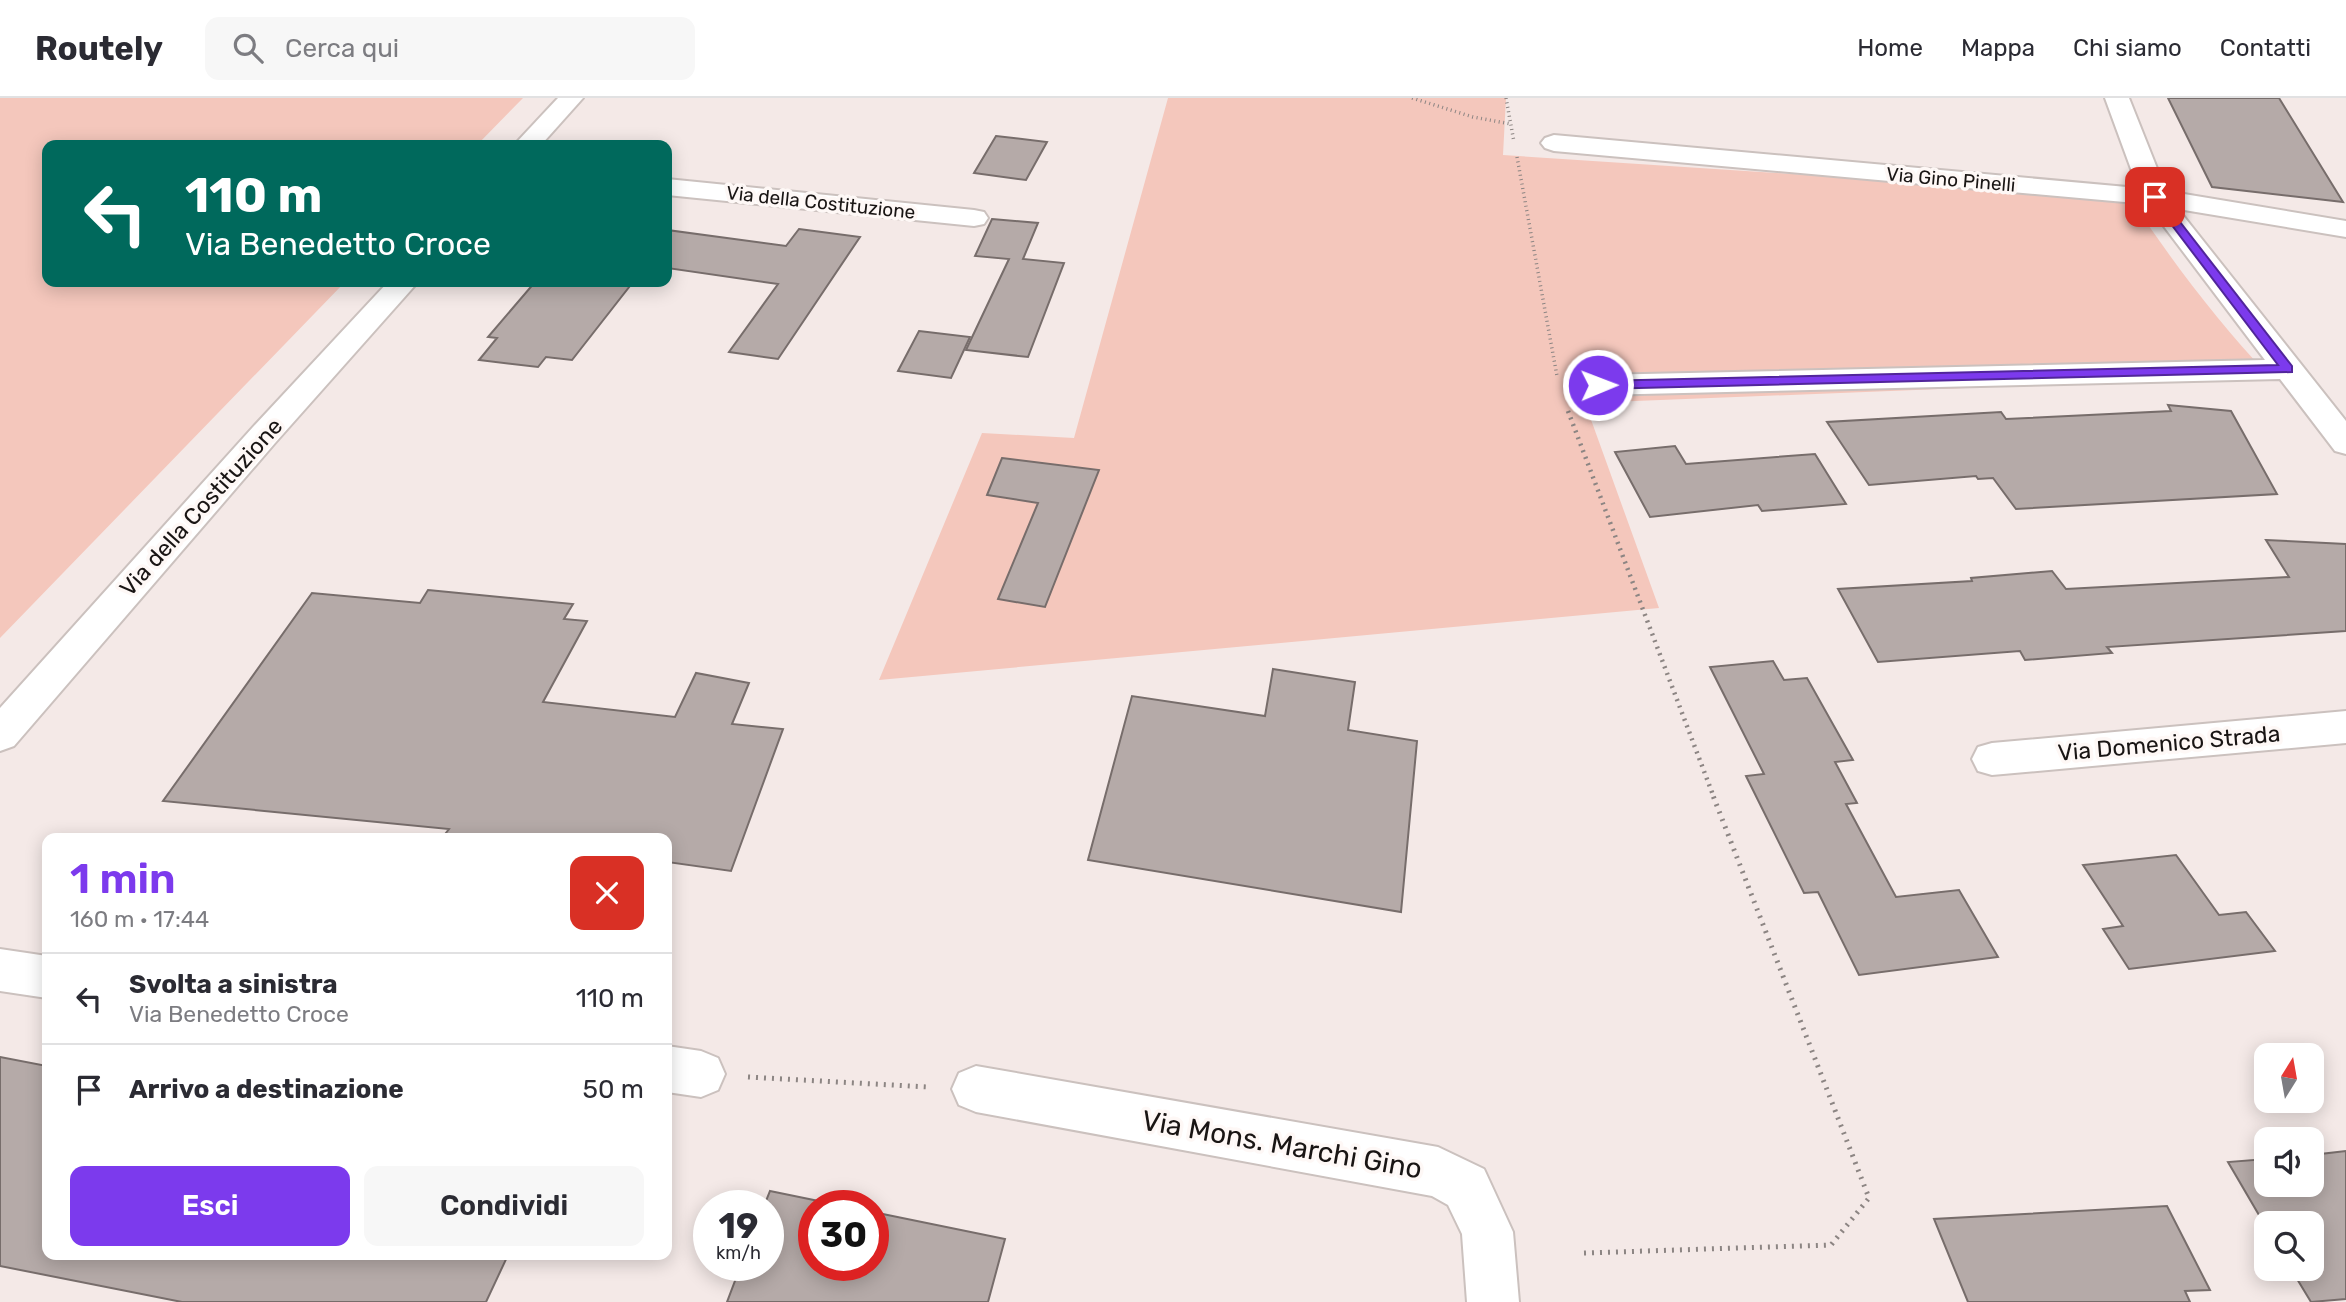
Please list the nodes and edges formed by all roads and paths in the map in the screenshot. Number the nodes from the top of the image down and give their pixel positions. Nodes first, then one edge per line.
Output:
1 (571, 98) edge
2 (1412, 98) edge
3 (1506, 98) edge
4 (2117, 98) edge
5 (1510, 124) junction
6 (532, 140) edge
7 (1554, 143) dead end
8 (672, 188) edge
9 (2155, 197) junction
10 (974, 218) dead end
11 (2346, 229) edge
12 (399, 287) edge
13 (2287, 369) junction
14 (1598, 385) dead end
15 (1559, 388) dead end
16 (1564, 401) dead end
17 (2346, 443) edge
18 (2346, 727) edge
19 (0, 735) edge
20 (1992, 759) dead end
21 (0, 970) edge
22 (42, 976) edge
23 (684, 1071) edge
24 (976, 1089) joint
25 (1584, 1252) dead end
26 (1493, 1302) edge

1 - 6 street
2 - 5 path
3 - 5 path
4 - 9 street
5 - 15 path
7 - 9 street, Via Gino Pinelli
8 - 10 street, Via della Costituzione
9 - 11 street, Via Gino Pinelli
9 - 13 street
12 - 19 street, Via della Costituzione
13 - 14 street
13 - 17 street
16 - 25 path
18 - 20 street, Via Domenico Strada
21 - 22 street
23 - 24 path
24 - 26 street, Via Mons. Marchi Gino

